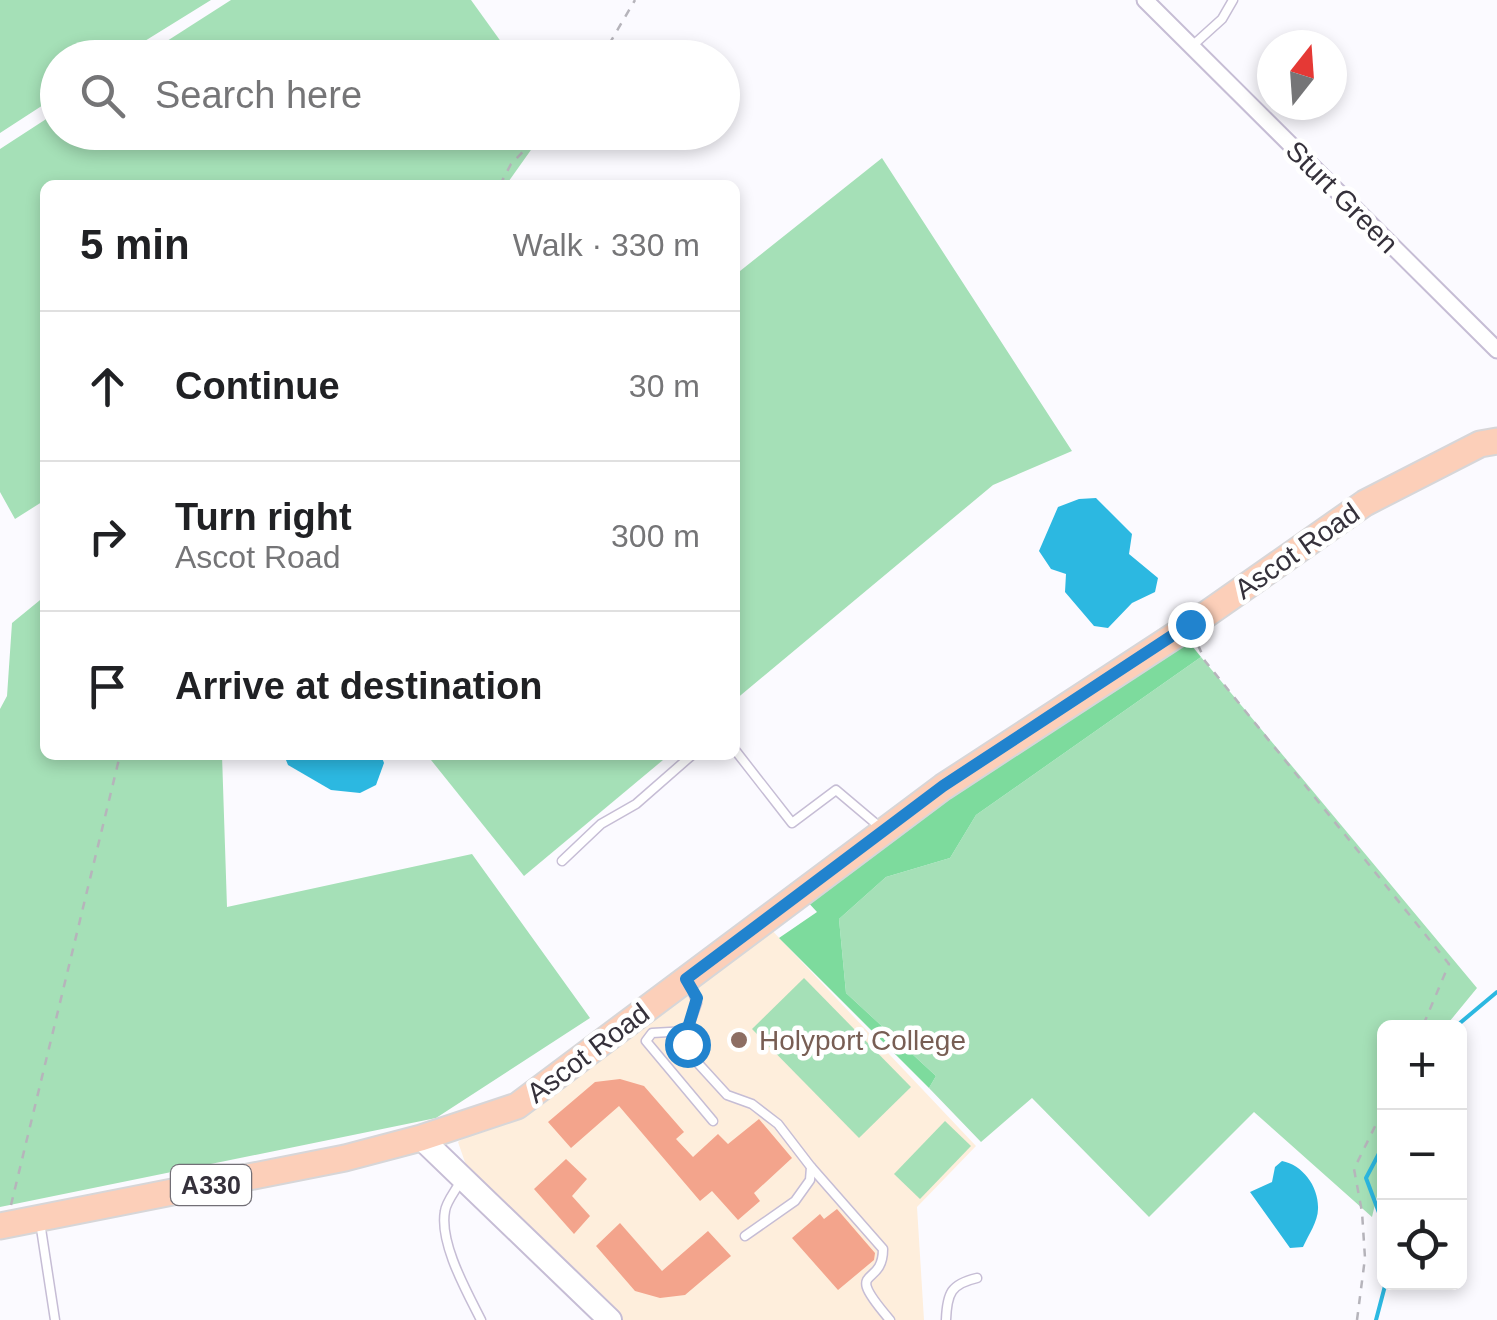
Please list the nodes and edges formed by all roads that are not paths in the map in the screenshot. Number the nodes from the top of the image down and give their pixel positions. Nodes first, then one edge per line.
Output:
1 (1145, 0) edge
2 (1233, 0) edge
3 (1191, 47) junction
4 (1497, 350) edge
5 (1497, 441) edge
6 (740, 756) edge
7 (686, 760) edge
8 (884, 831) junction
9 (562, 861) dead end
10 (686, 979) junction
11 (687, 1031) junction
12 (712, 1122) dead end
13 (421, 1138) junction
14 (811, 1167) junction
15 (462, 1178) junction
16 (40, 1218) junction
17 (2, 1223) edge
18 (745, 1236) dead end
19 (978, 1278) dead end
20 (55, 1320) edge
21 (481, 1320) edge
22 (610, 1320) edge
23 (890, 1320) edge
24 (946, 1320) edge

1 - 3 street, Sturt Green
2 - 3 lane
3 - 4 street, Sturt Green
5 - 8 main road, Ascot Road / A330
6 - 8 lane
7 - 9 lane
8 - 10 main road, Ascot Road / A330
10 - 11 lane
10 - 13 main road, Ascot Road / A330
11 - 12 lane
11 - 14 lane
13 - 15 main road
13 - 16 main road, Ascot Road / A330
14 - 18 lane
14 - 23 lane
15 - 21 lane
15 - 22 main road
16 - 17 main road, Ascot Road / A330
16 - 20 lane
19 - 24 lane

